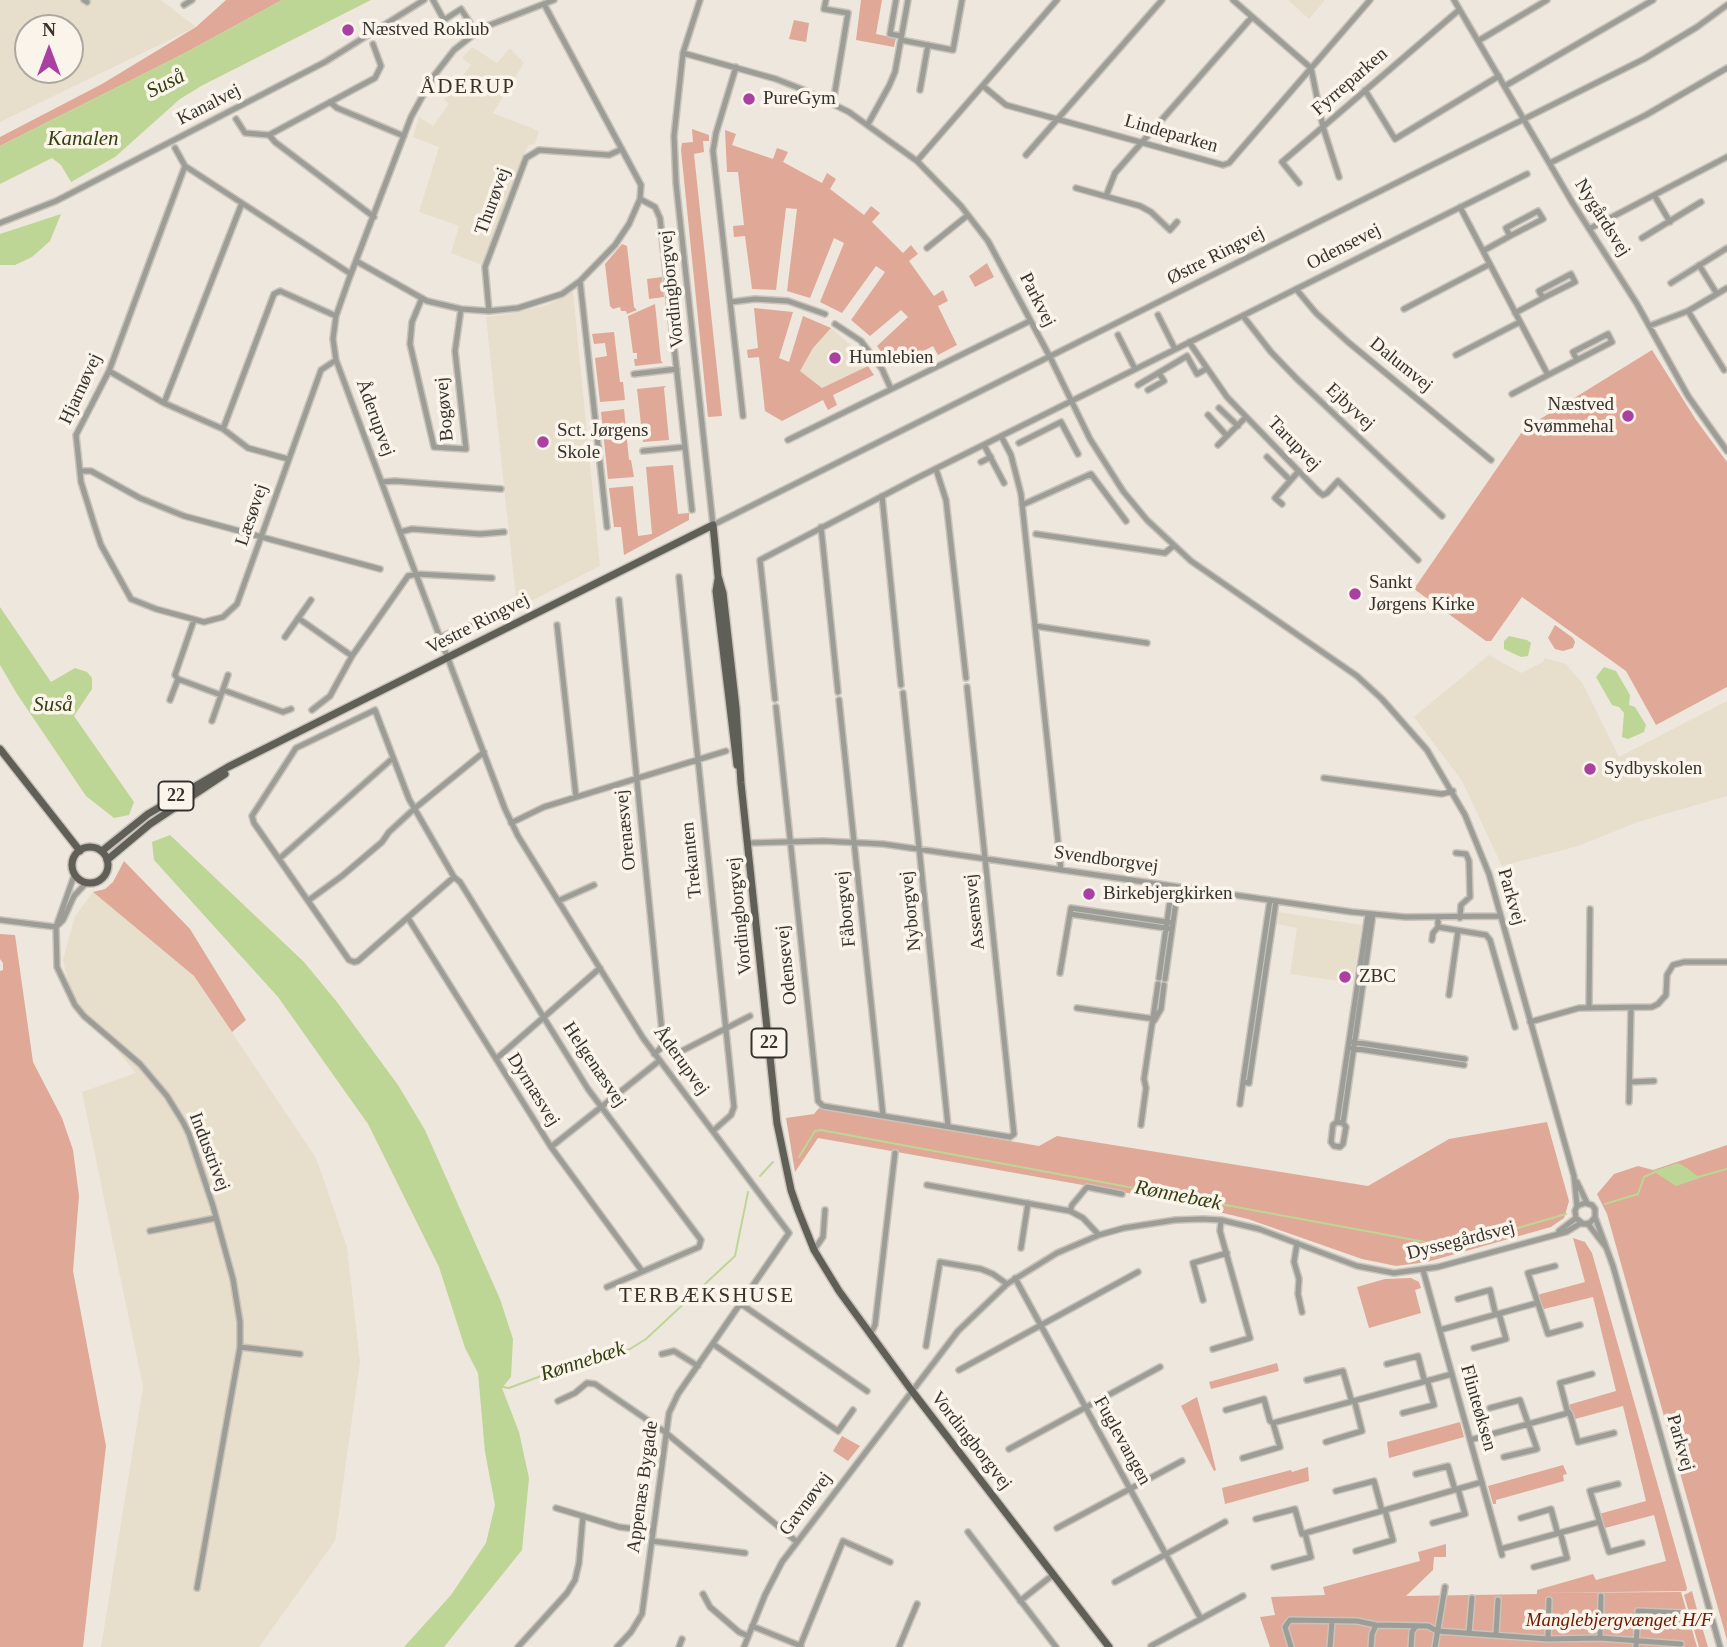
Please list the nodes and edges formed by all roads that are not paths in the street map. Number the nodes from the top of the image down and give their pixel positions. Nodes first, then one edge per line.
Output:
1 (192, 0) edge
2 (424, 0) edge
3 (433, 0) edge
4 (554, 0) edge
5 (699, 0) edge
6 (826, 0) edge
7 (896, 0) edge
8 (908, 0) edge
9 (962, 0) edge
10 (1057, 0) edge
11 (1162, 0) edge
12 (1233, 0) edge
13 (1370, 0) edge
14 (1454, 0) edge
15 (1547, 0) edge
16 (1653, 0) edge
17 (544, 4) junction
18 (184, 5) dead end
19 (1727, 5) edge
20 (1459, 10) junction
21 (1252, 16) junction
22 (471, 23) dead end
23 (901, 38) junction
24 (1478, 41) junction
25 (373, 44) dead end
26 (928, 45) junction
27 (683, 53) junction
28 (736, 67) junction
29 (1311, 68) junction
30 (1727, 68) edge
31 (1499, 76) junction
32 (983, 86) junction
33 (1505, 86) junction
34 (920, 89) dead end
35 (1365, 90) junction
36 (330, 102) junction
37 (833, 103) junction
38 (236, 119) dead end
39 (1524, 119) junction
40 (1058, 120) junction
41 (867, 124) junction
42 (1323, 127) junction
43 (269, 135) junction
44 (404, 136) junction
45 (1142, 143) junction
46 (175, 148) dead end
47 (622, 149) junction
48 (1027, 155) dead end
49 (1727, 157) edge
50 (917, 161) junction
51 (1550, 163) junction
52 (186, 166) junction
53 (1527, 174) dead end
54 (1339, 177) dead end
55 (1299, 183) dead end
56 (1076, 188) dead end
57 (1654, 195) junction
58 (1106, 196) junction
59 (640, 199) junction
60 (1701, 202) dead end
61 (242, 203) junction
62 (1460, 207) junction
63 (968, 215) junction
64 (374, 217) junction
65 (1177, 222) dead end
66 (1670, 222) junction
67 (0, 223) edge
68 (1589, 229) junction
69 (1510, 236) junction
70 (1642, 238) dead end
71 (927, 248) dead end
72 (1727, 248) edge
73 (1482, 251) junction
74 (356, 261) junction
75 (1490, 264) junction
76 (1699, 265) junction
77 (351, 274) junction
78 (580, 281) junction
79 (1671, 283) dead end
80 (1727, 288) edge
81 (1296, 289) junction
82 (1717, 294) junction
83 (422, 298) junction
84 (1543, 298) junction
85 (731, 302) junction
86 (461, 309) junction
87 (1404, 309) dead end
88 (1688, 310) junction
89 (489, 311) junction
90 (1515, 313) junction
91 (825, 314) dead end
92 (1158, 315) dead end
93 (336, 316) junction
94 (1242, 316) junction
95 (1030, 321) junction
96 (1520, 322) junction
97 (835, 324) dead end
98 (1649, 326) junction
99 (1118, 335) dead end
100 (979, 336) dead end
101 (1189, 342) junction
102 (982, 344) junction
103 (1175, 349) junction
104 (1455, 355) dead end
105 (1050, 357) junction
106 (336, 360) junction
107 (1577, 360) junction
108 (677, 369) junction
109 (1135, 369) junction
110 (1206, 369) junction
111 (1724, 370) dead end
112 (109, 371) junction
113 (1159, 373) junction
114 (634, 374) dead end
115 (1548, 375) junction
116 (1138, 386) dead end
117 (891, 390) junction
118 (1148, 390) dead end
119 (1512, 394) dead end
120 (1071, 402) junction
121 (164, 403) junction
122 (1219, 408) dead end
123 (1208, 415) dead end
124 (743, 416) dead end
125 (1245, 418) junction
126 (1033, 421) junction
127 (1238, 426) junction
128 (223, 429) junction
129 (1039, 433) junction
130 (1001, 436) junction
131 (1227, 436) junction
132 (788, 440) dead end
133 (1019, 443) dead end
134 (984, 444) junction
135 (1218, 445) dead end
136 (685, 447) junction
137 (643, 451) dead end
138 (1727, 452) edge
139 (1077, 454) dead end
140 (991, 457) junction
141 (1267, 457) dead end
142 (288, 459) junction
143 (1492, 460) dead end
144 (981, 462) dead end
145 (936, 469) junction
146 (80, 471) junction
147 (1298, 472) junction
148 (1290, 480) junction
149 (382, 482) junction
150 (1004, 483) dead end
151 (500, 489) dead end
152 (882, 496) junction
153 (1282, 504) dead end
154 (1022, 505) junction
155 (692, 510) dead end
156 (1442, 516) dead end
157 (1126, 521) dead end
158 (713, 524) junction
159 (607, 527) dead end
160 (821, 527) junction
161 (400, 532) junction
162 (504, 533) dead end
163 (1036, 534) dead end
164 (261, 537) junction
165 (1173, 546) junction
166 (1418, 560) dead end
167 (380, 569) dead end
168 (416, 574) junction
169 (679, 577) dead end
170 (492, 578) dead end
171 (311, 600) dead end
172 (619, 600) dead end
173 (156, 609) joint
174 (501, 614) dead end
175 (298, 618) junction
176 (194, 621) junction
177 (557, 625) dead end
178 (1035, 626) junction
179 (285, 637) dead end
180 (440, 637) junction
181 (1147, 643) dead end
182 (352, 656) junction
183 (448, 657) junction
184 (228, 675) dead end
185 (966, 678) dead end
186 (178, 679) junction
187 (901, 685) dead end
188 (967, 687) dead end
189 (222, 692) junction
190 (838, 692) dead end
191 (903, 693) dead end
192 (170, 699) dead end
193 (775, 699) dead end
194 (839, 699) dead end
195 (776, 707) dead end
196 (291, 709) dead end
197 (312, 710) dead end
198 (212, 721) dead end
199 (0, 749) edge
200 (482, 749) junction
201 (726, 751) dead end
202 (258, 752) junction
203 (393, 758) junction
204 (697, 760) junction
205 (636, 778) junction
206 (1324, 778) dead end
207 (1453, 791) junction
208 (576, 797) junction
209 (414, 809) junction
210 (511, 822) junction
211 (789, 841) junction
212 (748, 843) junction
213 (855, 843) junction
214 (920, 849) junction
215 (79, 851) junction
216 (102, 851) junction
217 (1456, 853) dead end
218 (985, 858) junction
219 (279, 859) junction
220 (107, 860) junction
221 (1061, 870) junction
222 (75, 873) junction
223 (454, 877) junction
224 (87, 882) junction
225 (594, 885) dead end
226 (1175, 886) junction
227 (309, 900) junction
228 (558, 901) junction
229 (1273, 901) junction
230 (1590, 909) dead end
231 (1371, 914) junction
232 (1500, 916) junction
233 (408, 918) junction
234 (1438, 918) junction
235 (1460, 918) junction
236 (0, 920) edge
237 (1170, 925) junction
238 (56, 928) junction
239 (1438, 928) junction
240 (1458, 931) junction
241 (1432, 940) dead end
242 (1727, 962) edge
243 (600, 968) junction
244 (1060, 973) dead end
245 (1448, 995) dead end
246 (1077, 1007) dead end
247 (1589, 1008) junction
248 (1631, 1009) junction
249 (750, 1016) dead end
250 (544, 1018) junction
251 (1153, 1020) junction
252 (1530, 1022) junction
253 (726, 1027) junction
254 (1515, 1027) dead end
255 (1352, 1045) junction
256 (654, 1054) junction
257 (674, 1055) dead end
258 (496, 1059) junction
259 (659, 1061) junction
260 (1464, 1062) dead end
261 (1630, 1082) junction
262 (1654, 1082) dead end
263 (1629, 1102) dead end
264 (1240, 1104) dead end
265 (601, 1106) junction
266 (883, 1115) junction
267 (1340, 1123) dead end
268 (1141, 1125) dead end
269 (948, 1126) junction
270 (713, 1131) junction
271 (1014, 1134) joint
272 (551, 1147) junction
273 (895, 1153) dead end
274 (1574, 1176) junction
275 (926, 1185) dead end
276 (1122, 1194) dead end
277 (1028, 1203) junction
278 (1587, 1203) junction
279 (1577, 1206) junction
280 (825, 1210) dead end
281 (1070, 1211) junction
282 (1595, 1217) junction
283 (216, 1218) junction
284 (1221, 1220) junction
285 (1582, 1222) junction
286 (150, 1231) dead end
287 (789, 1233) joint
288 (1099, 1235) junction
289 (1297, 1243) junction
290 (1021, 1248) dead end
291 (1607, 1248) junction
292 (814, 1250) junction
293 (1227, 1253) junction
294 (1555, 1266) dead end
295 (1423, 1270) junction
296 (642, 1271) junction
297 (1138, 1272) dead end
298 (1015, 1278) junction
299 (1007, 1284) junction
300 (607, 1287) dead end
301 (1458, 1298) dead end
302 (1203, 1300) dead end
303 (1537, 1303) junction
304 (741, 1304) junction
305 (1303, 1312) dead end
306 (1498, 1314) junction
307 (1041, 1325) junction
308 (1580, 1325) dead end
309 (1440, 1330) junction
310 (871, 1333) junction
311 (713, 1344) junction
312 (926, 1346) dead end
313 (240, 1347) junction
314 (1474, 1348) dead end
315 (1213, 1349) dead end
316 (300, 1354) dead end
317 (662, 1354) dead end
318 (1387, 1364) dead end
319 (698, 1366) junction
320 (1160, 1367) dead end
321 (959, 1370) dead end
322 (1452, 1374) junction
323 (1592, 1374) dead end
324 (1307, 1380) dead end
325 (1426, 1381) junction
326 (867, 1391) dead end
327 (912, 1391) junction
328 (558, 1401) dead end
329 (1353, 1401) junction
330 (1086, 1407) junction
331 (1490, 1408) dead end
332 (853, 1410) dead end
333 (1226, 1410) dead end
334 (1404, 1413) dead end
335 (1567, 1413) junction
336 (1273, 1423) junction
337 (1529, 1424) junction
338 (665, 1433) junction
339 (1614, 1433) dead end
340 (1471, 1440) junction
341 (1325, 1442) dead end
342 (1009, 1449) dead end
343 (1504, 1457) dead end
344 (1243, 1458) dead end
345 (1182, 1461) dead end
346 (1416, 1474) dead end
347 (1482, 1482) junction
348 (1618, 1484) dead end
349 (1131, 1489) junction
350 (1457, 1490) junction
351 (1336, 1491) dead end
352 (556, 1508) dead end
353 (1384, 1510) junction
354 (583, 1516) junction
355 (1521, 1518) dead end
356 (1256, 1519) dead end
357 (1225, 1522) dead end
358 (1599, 1522) junction
359 (1433, 1523) dead end
360 (1058, 1528) dead end
361 (653, 1531) junction
362 (968, 1532) dead end
363 (1305, 1533) junction
364 (1559, 1533) junction
365 (652, 1541) junction
366 (797, 1542) junction
367 (1642, 1543) dead end
368 (1356, 1551) dead end
369 (745, 1553) dead end
370 (1166, 1554) junction
371 (890, 1562) dead end
372 (1274, 1567) dead end
373 (1534, 1567) dead end
374 (1054, 1574) junction
375 (1115, 1582) dead end
376 (1445, 1587) dead end
377 (197, 1588) dead end
378 (703, 1594) dead end
379 (1244, 1596) dead end
380 (1601, 1596) dead end
381 (1472, 1598) dead end
382 (1498, 1600) dead end
383 (1549, 1600) dead end
384 (1020, 1601) junction
385 (917, 1604) dead end
386 (1685, 1613) dead end
387 (1201, 1619) junction
388 (1332, 1621) junction
389 (1376, 1625) junction
390 (752, 1626) junction
391 (1416, 1626) junction
392 (1437, 1631) junction
393 (1469, 1633) junction
394 (1496, 1634) junction
395 (748, 1636) junction
396 (1600, 1638) junction
397 (682, 1639) dead end
398 (1548, 1639) junction
399 (1637, 1644) edge
400 (1681, 1644) dead end
401 (802, 1646) edge
402 (1152, 1646) edge
403 (518, 1647) edge
404 (617, 1647) edge
405 (679, 1647) edge
406 (744, 1647) edge
407 (899, 1647) edge
408 (1056, 1647) edge
409 (1109, 1647) edge
410 (1291, 1647) edge
411 (1330, 1647) edge
412 (1371, 1647) edge
413 (1411, 1647) edge
414 (1435, 1647) edge
415 (1720, 1647) edge

1 - 18 street
2 - 67 street, Kanalvej
3 - 22 street
4 - 17 street, Åderupvej
5 - 27 street, Vordingborgvej
6 - 37 street
7 - 23 street
8 - 23 street
9 - 26 street
10 - 32 street
11 - 40 street
12 - 21 street
13 - 29 street, Lindeparken
14 - 20 street, Nygårdsvej
15 - 24 street
16 - 33 street
17 - 44 street, Åderupvej
17 - 47 street
19 - 39 street, Østre Ringvej
20 - 24 street, Nygårdsvej
20 - 35 street, Fyrreparken
21 - 29 street
21 - 45 street
23 - 26 street
23 - 41 street
24 - 31 street, Nygårdsvej
25 - 36 street
26 - 34 street
27 - 28 street, Parkvej
27 - 158 street, Vordingborgvej
28 - 37 street, Parkvej
28 - 85 street
29 - 42 street
29 - 45 street, Lindeparken
30 - 51 street
31 - 33 street, Nygårdsvej
31 - 35 street
32 - 40 street, Lindeparken
32 - 50 street
33 - 39 street, Nygårdsvej
35 - 42 street, Fyrreparken
36 - 43 street
36 - 44 street
37 - 41 street, Parkvej
38 - 43 street
39 - 51 street, Nygårdsvej
39 - 105 street, Østre Ringvej
40 - 45 street, Lindeparken
40 - 48 street
41 - 50 street, Parkvej
42 - 54 street
42 - 55 street, Fyrreparken
43 - 64 street
44 - 64 street, Åderupvej
45 - 58 street
46 - 52 street
47 - 59 street
47 - 89 street, Thurøvej
49 - 57 street
50 - 63 street, Parkvej
51 - 68 street, Nygårdsvej
52 - 61 street
52 - 112 street, Hjarnøvej
53 - 62 street, Odensevej
56 - 58 street
57 - 66 street
57 - 68 street
58 - 65 street
59 - 78 street
59 - 108 street
60 - 66 street
61 - 77 street
61 - 121 street
62 - 73 street
62 - 81 street, Odensevej
63 - 71 street
63 - 95 street, Parkvej
64 - 74 street, Åderupvej
66 - 70 street
68 - 98 street, Nygårdsvej
69 - 69 street
69 - 73 street
72 - 76 street
73 - 75 street
74 - 77 street, Åderupvej
74 - 83 street
75 - 87 street
75 - 90 street
76 - 79 street
76 - 82 street
77 - 93 street, Åderupvej
78 - 89 street
78 - 159 street
80 - 82 street
81 - 94 street, Odensevej
81 - 143 street, Dalumvej
82 - 88 street
83 - 86 street
83 - 86 street, Bogøvej
84 - 84 street
84 - 90 street
85 - 91 street
85 - 124 street
86 - 89 street
88 - 98 street
88 - 111 street
90 - 96 street
92 - 103 street
93 - 106 street, Åderupvej
93 - 128 street
94 - 101 street, Odensevej
94 - 156 street, Ejbyvej
95 - 102 street
95 - 105 street, Parkvej
96 - 104 street
96 - 115 street
97 - 117 street
98 - 138 street, Nygårdsvej
99 - 109 street
100 - 102 street
101 - 103 street, Odensevej
101 - 110 street, Tarupvej
102 - 117 street
103 - 109 street, Odensevej
105 - 120 street, Parkvej
105 - 158 street, Østre Ringvej
106 - 142 street, Læsøvej
106 - 149 street, Åderupvej
107 - 107 street
107 - 115 street
108 - 114 street
108 - 136 street
109 - 120 street, Odensevej
110 - 113 street
110 - 125 street, Tarupvej
112 - 121 street
112 - 146 street, Hjarnøvej
113 - 116 street
113 - 118 street
115 - 119 street
117 - 132 street
120 - 126 street, Odensevej
120 - 165 street, Parkvej
121 - 128 street
122 - 127 street
123 - 131 street
125 - 127 street
125 - 147 street, Tarupvej
126 - 129 street
126 - 130 street, Odensevej
127 - 131 street
128 - 142 street
129 - 133 street
129 - 139 street
130 - 134 street, Odensevej
130 - 154 street
131 - 135 street
134 - 140 street
134 - 145 street, Odensevej
136 - 137 street
136 - 155 street
140 - 144 street
140 - 150 street
141 - 148 street
142 - 164 street, Læsøvej
145 - 152 street, Odensevej
145 - 185 street
146 - 164 street
146 - 173 street, Hjarnøvej
147 - 148 street
147 - 166 street, Tarupvej
148 - 153 street
149 - 151 street
149 - 161 street, Åderupvej
152 - 160 street, Odensevej
152 - 187 street
154 - 157 street
154 - 178 street
158 - 183 main road, Vestre Ringvej / 22
158 - 212 main road, Vordingborgvej / 22
160 - 190 street
160 - 193 street, Odensevej
161 - 162 street
161 - 168 street, Åderupvej
163 - 165 street
164 - 167 street
164 - 176 street, Læsøvej
165 - 207 street, Parkvej
168 - 170 street
168 - 180 street, Åderupvej
168 - 182 street
169 - 204 street, Trekanten
171 - 175 street
172 - 205 street, Orenæsvej
173 - 176 street, Læsøvej
174 - 180 street
175 - 179 street
175 - 182 street
176 - 186 street
177 - 208 street
178 - 181 street
178 - 221 street
180 - 183 street, Åderupvej
182 - 197 street
183 - 200 street, Åderupvej
183 - 202 main road, Vestre Ringvej / 22
184 - 189 street
186 - 189 street
186 - 192 street
188 - 218 street, Assensvej
189 - 196 street
189 - 198 street
191 - 214 street, Nyborgvej
194 - 213 street, Fåborgvej
195 - 211 street, Odensevej
199 - 215 main road
200 - 209 street
200 - 210 street, Åderupvej
201 - 204 street
202 - 216 main road, Vestre Ringvej / 22
202 - 220 main road, Vestre Ringvej / 22
203 - 209 street, Helgenæsvej
203 - 219 street
203 - 219 street, Helgenæsvej
204 - 205 street
204 - 253 street, Trekanten
205 - 208 street
205 - 256 street, Orenæsvej
206 - 207 street
207 - 232 street, Parkvej
208 - 210 street
209 - 223 street, Helgenæsvej
209 - 227 street
210 - 228 street, Åderupvej
211 - 212 street, Svendborgvej
211 - 213 street, Svendborgvej
211 - 266 street, Odensevej
212 - 292 main road, Vordingborgvej / 22
213 - 214 street, Svendborgvej
213 - 266 street, Fåborgvej
214 - 218 street, Svendborgvej
214 - 269 street, Nyborgvej
215 - 216 main road
215 - 222 main road
216 - 220 main road
217 - 235 street
218 - 221 street, Svendborgvej
218 - 271 street, Assensvej
219 - 227 street
220 - 224 main road, 22
221 - 226 street, Svendborgvej
222 - 224 main road
222 - 238 street, Industrivej
223 - 233 street
223 - 250 street, Helgenæsvej
224 - 238 street
225 - 228 street
226 - 229 street, Svendborgvej
226 - 237 street
227 - 233 street
228 - 243 street, Åderupvej
229 - 231 street, Svendborgvej
229 - 264 street
230 - 247 street
231 - 234 street, Svendborgvej
231 - 255 street
232 - 235 street, Svendborgvej
232 - 252 street, Parkvej
233 - 258 street, Dyrnæsvej
234 - 235 street, Svendborgvej
234 - 239 street
236 - 238 street
237 - 244 street
237 - 251 street
238 - 283 street, Industrivej
239 - 240 street
239 - 241 street
240 - 245 street
240 - 254 street
242 - 248 street
243 - 250 street
243 - 256 street, Åderupvej
246 - 251 street
247 - 248 street
247 - 252 street
248 - 261 street
249 - 253 street
250 - 258 street
250 - 265 street, Helgenæsvej
251 - 268 street
252 - 274 street, Parkvej
253 - 257 street
253 - 270 street, Trekanten
255 - 260 street
255 - 267 street
256 - 259 street, Åderupvej
258 - 272 street, Dyrnæsvej
259 - 265 street
259 - 270 street, Åderupvej
261 - 262 street
261 - 263 street
265 - 272 street
265 - 296 street, Helgenæsvej
266 - 269 street, Odensevej
269 - 271 street, Odensevej
270 - 287 street, Åderupvej
272 - 296 street, Dyrnæsvej
273 - 310 street
274 - 278 street, Parkvej
274 - 279 street, Parkvej
275 - 277 street
276 - 281 street
277 - 281 street
277 - 290 street
278 - 279 street
278 - 282 street
279 - 285 street
280 - 292 street
281 - 288 street
282 - 285 street
282 - 291 street, Parkvej
283 - 286 street
283 - 313 street, Industrivej
284 - 288 street, Dyssegårdsvej
284 - 289 street, Dyssegårdsvej
284 - 293 street
285 - 291 street, Parkvej
285 - 295 street, Dyssegårdsvej
287 - 304 street, Appenæs Bygade
288 - 298 street, Dyssegårdsvej
289 - 295 street, Dyssegårdsvej
289 - 305 street
291 - 415 street, Parkvej
292 - 310 main road, Vordingborgvej / 22
293 - 302 street
293 - 315 street
294 - 303 street
295 - 309 street, Flinteøksen
296 - 300 street, Helgenæsvej
297 - 307 street
298 - 299 street, Dyssegårdsvej
298 - 307 street, Fuglevangen
299 - 312 street
299 - 327 street, Dyssegårdsvej
301 - 306 street
303 - 306 street
303 - 308 street
304 - 311 street, Appenæs Bygade
304 - 326 street
306 - 309 street
306 - 314 street
307 - 321 street
307 - 330 street, Fuglevangen
309 - 322 street, Flinteøksen
310 - 327 main road, Vordingborgvej / 22
311 - 319 street, Appenæs Bygade
311 - 332 street
313 - 316 street
313 - 377 street, Industrivej
317 - 319 street
318 - 325 street
319 - 338 street, Appenæs Bygade
320 - 330 street
322 - 325 street
322 - 340 street, Flinteøksen
323 - 335 street
324 - 329 street
325 - 329 street
325 - 334 street
327 - 366 street, Gavnøvej
327 - 374 main road, Vordingborgvej / 22
328 - 338 street
329 - 336 street
329 - 341 street
330 - 342 street
330 - 349 street, Fuglevangen
331 - 337 street
333 - 336 street
335 - 337 street
335 - 339 street
336 - 344 street
337 - 340 street
337 - 343 street
338 - 361 street, Appenæs Bygade
338 - 366 street
340 - 347 street, Flinteøksen
345 - 349 street
346 - 350 street
347 - 350 street
347 - 364 street, Flinteøksen
348 - 358 street
349 - 360 street
349 - 370 street, Fuglevangen
350 - 353 street
350 - 359 street
351 - 353 street
352 - 354 street
353 - 363 street
353 - 368 street
354 - 361 street
354 - 403 street
355 - 364 street
356 - 363 street
357 - 370 street
358 - 364 street
358 - 367 street
361 - 365 street, Appenæs Bygade
362 - 384 street
363 - 372 street
364 - 373 street
365 - 369 street
365 - 404 street, Appenæs Bygade
366 - 390 street, Gavnøvej
370 - 375 street
370 - 387 street, Fuglevangen
371 - 401 street
374 - 384 street
374 - 409 main road, Vordingborgvej / 22
376 - 392 street
378 - 395 street
379 - 387 street
380 - 396 street
381 - 393 street
382 - 394 street
383 - 398 street
384 - 408 street
385 - 407 street
386 - 399 street
387 - 402 street
388 - 389 street
388 - 410 street
388 - 411 street
389 - 391 street
389 - 412 street
390 - 395 street, Gavnøvej
390 - 401 street
391 - 392 street
391 - 413 street
392 - 393 street
392 - 414 street
393 - 394 street
394 - 398 street
395 - 406 street, Gavnøvej
396 - 398 street
396 - 399 street
397 - 405 street
399 - 400 street

